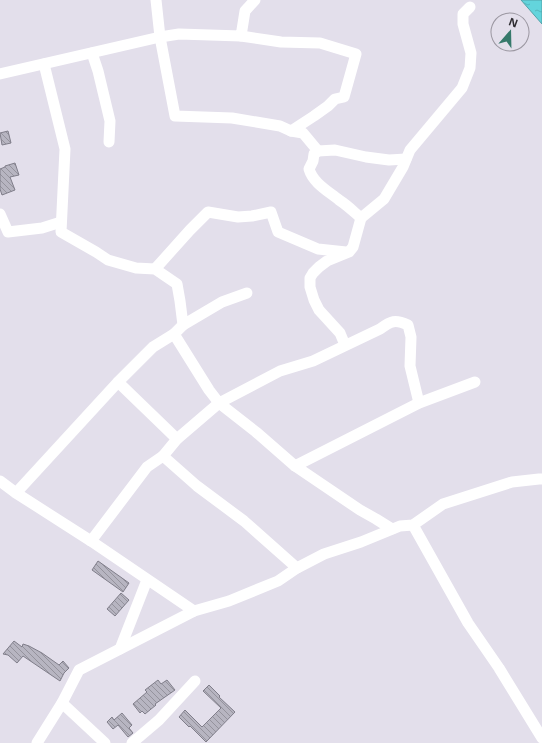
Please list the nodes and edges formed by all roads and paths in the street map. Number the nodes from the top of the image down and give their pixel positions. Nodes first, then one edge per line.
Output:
1 (156, 0) edge
2 (255, 0) edge
3 (470, 6) dead end
4 (241, 36) junction
5 (160, 37) junction
6 (92, 53) junction
7 (44, 64) junction
8 (0, 74) edge
9 (291, 131) junction
10 (109, 142) dead end
11 (318, 151) junction
12 (406, 159) junction
13 (0, 214) edge
14 (361, 218) junction
15 (62, 222) junction
16 (4, 234) edge
17 (349, 252) junction
18 (155, 269) junction
19 (247, 293) dead end
20 (182, 325) junction
21 (174, 334) junction
22 (345, 345) junction
23 (118, 382) junction
24 (475, 382) dead end
25 (219, 403) junction
26 (419, 403) junction
27 (178, 439) junction
28 (163, 456) junction
29 (295, 466) junction
30 (542, 479) edge
31 (0, 481) edge
32 (16, 493) junction
33 (413, 525) junction
34 (392, 529) junction
35 (91, 541) junction
36 (297, 568) junction
37 (147, 580) junction
38 (194, 611) junction
39 (120, 649) junction
40 (196, 681) dead end
41 (62, 703) junction
42 (542, 738) edge
43 (37, 743) edge
44 (105, 743) edge
45 (132, 743) edge

1 - 5 street
2 - 4 street
3 - 12 street
4 - 5 street
4 - 9 street
5 - 6 street
5 - 9 street
6 - 7 street
6 - 10 street
7 - 8 street
7 - 15 street
9 - 11 street
11 - 12 street
11 - 14 street
12 - 14 street
13 - 16 street
14 - 17 street
15 - 16 street
15 - 18 street
17 - 18 street
17 - 22 street
18 - 20 street
19 - 20 street
20 - 21 street
21 - 23 street
21 - 25 street
22 - 25 street
22 - 26 street
23 - 27 street
23 - 32 street
24 - 26 street
25 - 27 street
25 - 29 street
26 - 29 street
27 - 28 street
28 - 35 street
28 - 36 street
29 - 34 street
30 - 33 street
31 - 32 street
32 - 35 street
33 - 34 street
33 - 42 street
34 - 36 street
35 - 37 street
36 - 38 street
37 - 38 street
37 - 39 street
38 - 39 street
39 - 41 street
40 - 45 street
41 - 43 street
41 - 44 street

